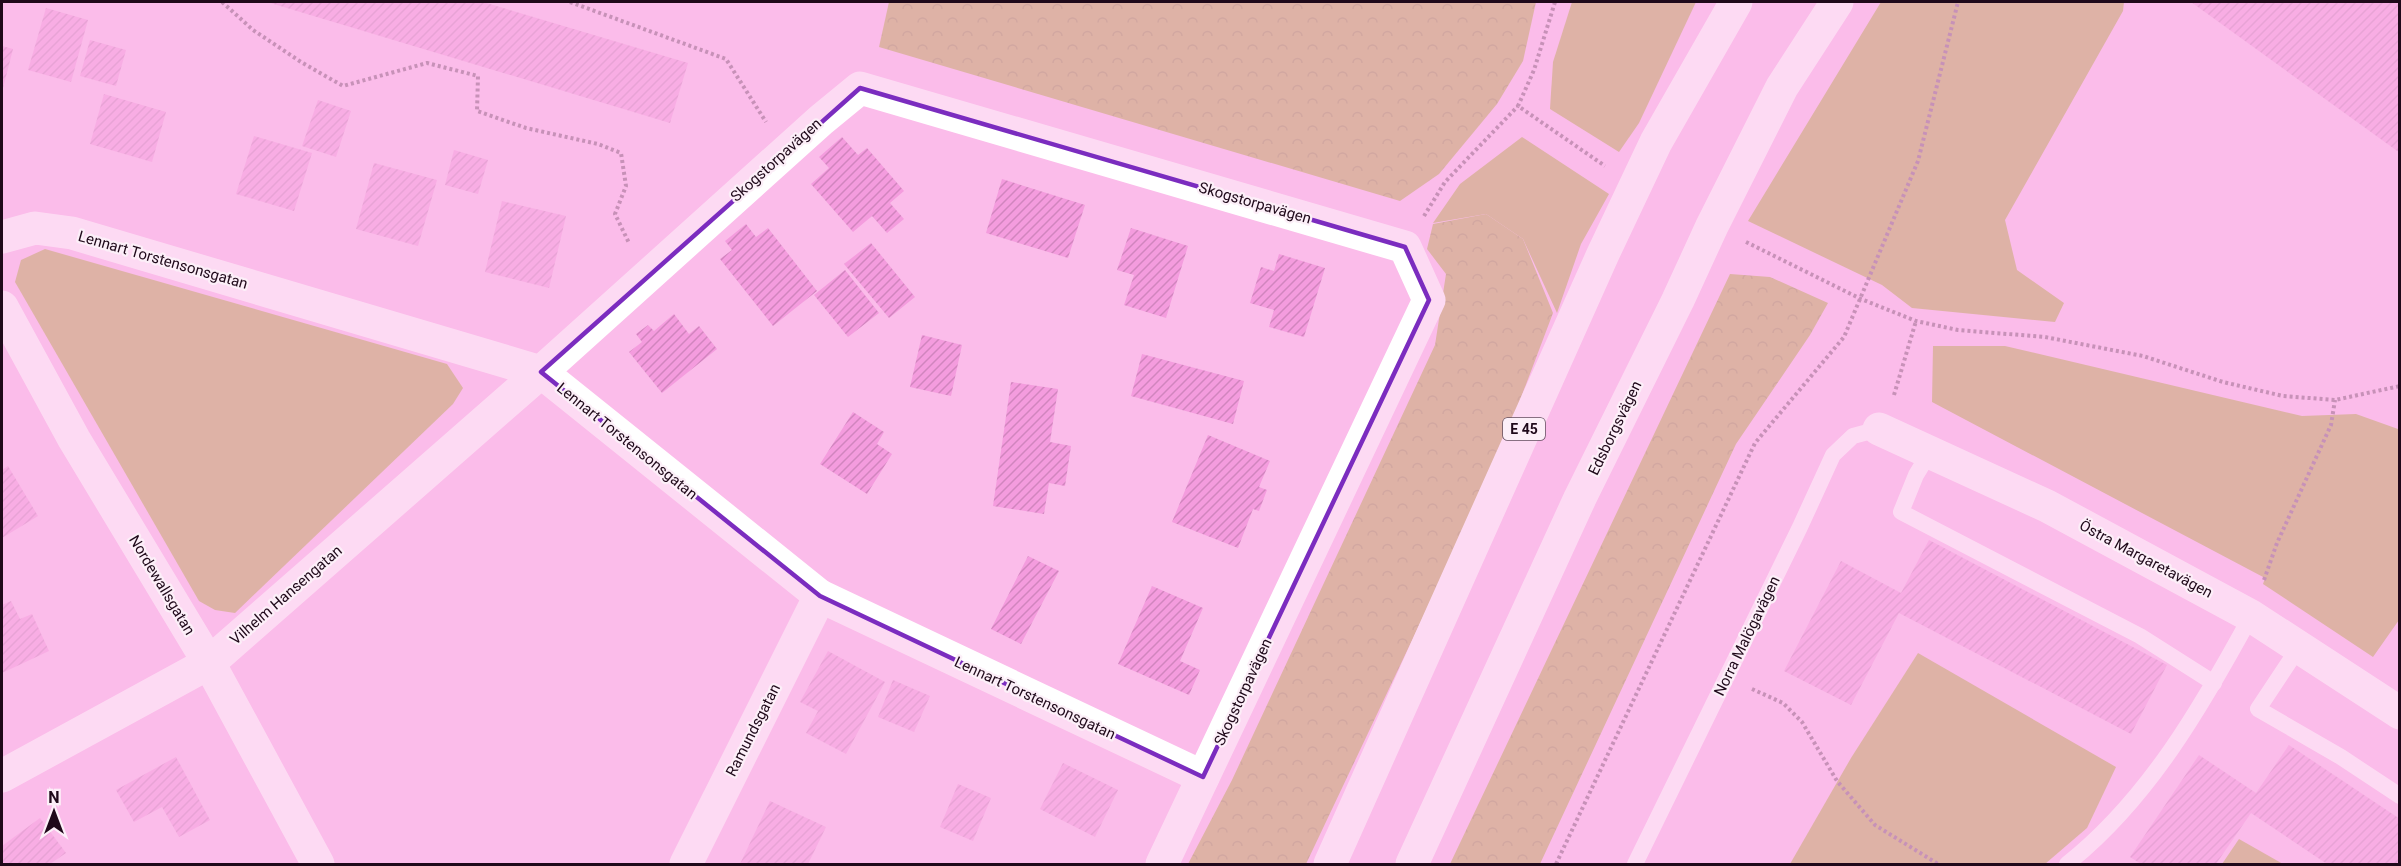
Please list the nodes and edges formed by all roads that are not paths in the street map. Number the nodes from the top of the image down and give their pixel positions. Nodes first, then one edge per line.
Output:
1 (1736, 2) edge
2 (1837, 2) edge
3 (2, 237) edge
4 (2, 307) edge
5 (540, 372) junction
6 (1879, 429) joint
7 (1930, 452) junction
8 (820, 596) junction
9 (2251, 616) junction
10 (2299, 647) junction
11 (209, 663) junction
12 (2214, 683) junction
13 (2400, 713) edge
14 (2, 776) edge
15 (1203, 777) junction
16 (2400, 796) edge
17 (318, 864) edge
18 (686, 864) edge
19 (1162, 864) edge
20 (1330, 864) edge
21 (1412, 864) edge
22 (1635, 864) edge
23 (2067, 864) edge

1 - 20 main road, E 45
2 - 21 main road, Edsborgsvägen
3 - 5 main road, Lennart Torstensonsgatan
4 - 11 main road, Nordewallsgatan
5 - 8 main road, Lennart Torstensonsgatan
5 - 11 main road, Vilhelm Hansengatan
5 - 15 main road, Skogstorpavägen
6 - 7 main road, Östra Margaretavägen
6 - 22 lane, Norra Malögavägen
7 - 9 main road, Östra Margaretavägen
7 - 12 lane
8 - 15 main road, Lennart Torstensonsgatan
8 - 18 main road, Ramundsgatan
9 - 10 main road, Östra Margaretavägen
9 - 12 lane
10 - 13 main road, Östra Margaretavägen
10 - 16 lane
11 - 14 main road, Vilhelm Hansengatan
11 - 17 main road, Nordewallsgatan
12 - 23 lane
15 - 19 main road, Skogstorpavägen

